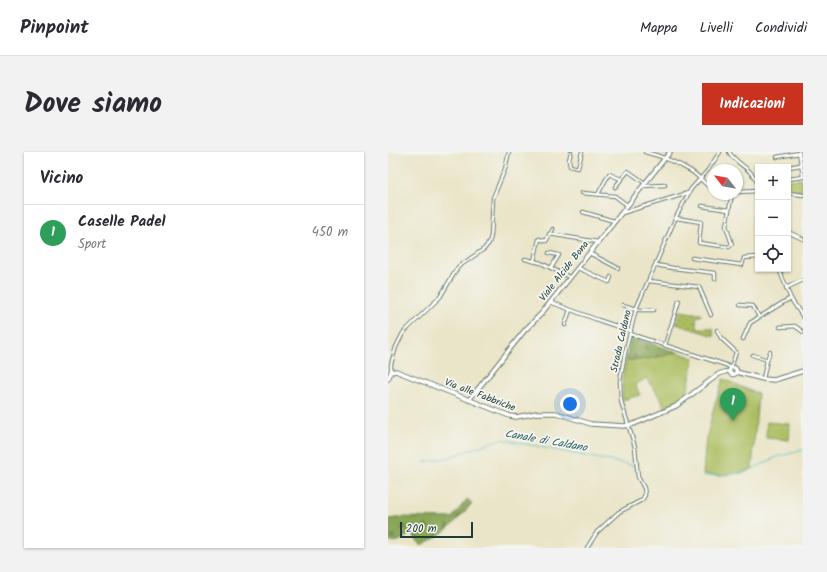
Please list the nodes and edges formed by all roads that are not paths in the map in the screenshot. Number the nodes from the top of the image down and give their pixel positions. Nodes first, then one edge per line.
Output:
1 (509, 152) edge
2 (572, 152) edge
3 (582, 152) edge
4 (645, 152) edge
5 (670, 152) edge
6 (720, 152) edge
7 (729, 152) edge
8 (799, 152) edge
9 (777, 157) dead end
10 (666, 158) junction
11 (801, 165) junction
12 (791, 167) edge
13 (803, 177) edge
14 (621, 179) junction
15 (755, 179) edge
16 (791, 179) edge
17 (700, 180) junction
18 (644, 184) junction
19 (664, 185) dead end
20 (707, 185) edge
21 (615, 187) dead end
22 (755, 191) edge
23 (689, 192) junction
24 (743, 192) edge
25 (582, 193) dead end
26 (791, 193) edge
27 (598, 194) junction
28 (803, 195) edge
29 (731, 200) edge
30 (627, 205) junction
31 (702, 206) dead end
32 (729, 210) junction
33 (583, 212) dead end
34 (620, 214) junction
35 (676, 218) junction
36 (614, 221) junction
37 (553, 229) dead end
38 (791, 233) edge
39 (549, 234) junction
40 (803, 239) edge
41 (598, 242) junction
42 (549, 253) dead end
43 (588, 253) junction
44 (755, 257) edge
45 (692, 258) dead end
46 (525, 259) dead end
47 (534, 260) junction
48 (656, 265) junction
49 (551, 268) junction
50 (577, 268) junction
51 (618, 268) dead end
52 (780, 272) edge
53 (611, 277) dead end
54 (569, 278) junction
55 (715, 279) dead end
56 (803, 280) edge
57 (649, 281) junction
58 (786, 288) junction
59 (791, 299) junction
60 (679, 301) dead end
61 (550, 302) junction
62 (623, 305) dead end
63 (740, 306) dead end
64 (636, 309) junction
65 (570, 310) junction
66 (654, 310) dead end
67 (711, 315) dead end
68 (759, 317) junction
69 (803, 317) edge
70 (565, 325) dead end
71 (780, 327) dead end
72 (717, 330) dead end
73 (803, 332) edge
74 (630, 333) junction
75 (743, 339) dead end
76 (665, 345) junction
77 (770, 352) dead end
78 (753, 355) dead end
79 (766, 360) junction
80 (729, 370) junction
81 (803, 371) edge
82 (391, 372) junction
83 (388, 379) edge
84 (763, 379) junction
85 (469, 400) junction
86 (629, 426) junction
87 (587, 548) edge

1 - 82 street
2 - 3 street
4 - 10 street
5 - 10 street, Viale Alcide Bona
6 - 17 street, Strada Caldano
7 - 15 street
8 - 9 street
8 - 11 street
10 - 17 street
10 - 18 street, Viale Alcide Bona
11 - 12 street
11 - 13 street
13 - 16 street
14 - 18 street
14 - 21 street
14 - 27 street
17 - 20 street
17 - 23 street, Strada Caldano
18 - 19 street
18 - 30 street, Viale Alcide Bona
22 - 24 street
23 - 34 street
23 - 35 street, Strada Caldano
25 - 27 street
26 - 28 street
27 - 30 street
29 - 32 street
30 - 34 street, Viale Alcide Bona
31 - 32 street
32 - 35 street
33 - 36 street
34 - 36 street, Viale Alcide Bona
35 - 48 street, Strada Caldano
36 - 41 street, Viale Alcide Bona
37 - 39 street
38 - 40 street
39 - 41 street
39 - 47 street
41 - 43 street, Viale Alcide Bona
42 - 49 street
43 - 50 street, Viale Alcide Bona
43 - 51 street
44 - 45 street
46 - 47 street
47 - 49 street
48 - 55 street
48 - 57 street, Strada Caldano
49 - 54 street
50 - 53 street
50 - 54 street, Viale Alcide Bona
52 - 58 street
54 - 61 street, Viale Alcide Bona
56 - 58 street
57 - 64 street, Strada Caldano
57 - 67 street
58 - 59 street
59 - 68 street
59 - 69 street
60 - 76 street
61 - 65 street
61 - 85 street, Viale Alcide Bona
62 - 64 street
63 - 68 street
64 - 66 street
64 - 74 street, Strada Caldano
65 - 70 street
65 - 74 street
68 - 75 street
71 - 73 street
72 - 80 street
74 - 76 street
74 - 86 street, Strada Caldano
76 - 80 street
77 - 79 street
78 - 79 street
79 - 84 street
80 - 84 street
80 - 86 street, Via alle Fabbriche
81 - 84 street
82 - 83 street
82 - 85 street, Via alle Fabbriche
85 - 86 street, Via alle Fabbriche
86 - 87 street, Strada Caldano

